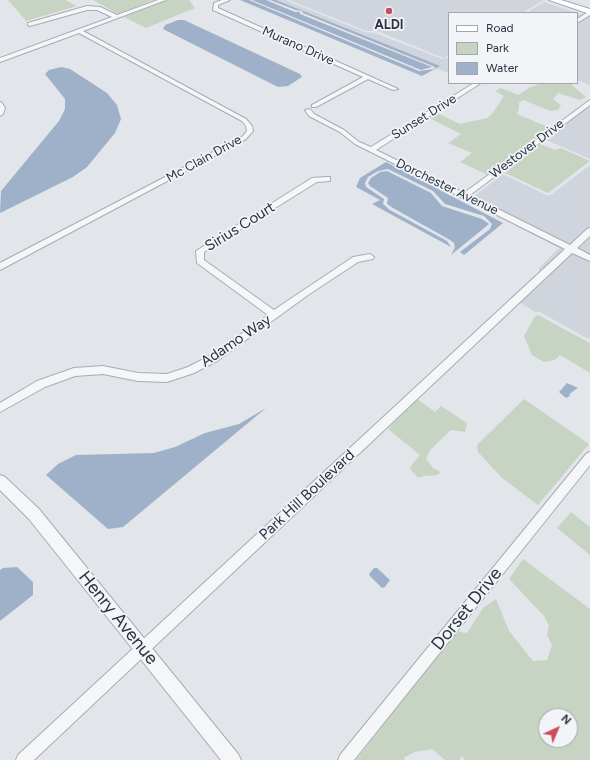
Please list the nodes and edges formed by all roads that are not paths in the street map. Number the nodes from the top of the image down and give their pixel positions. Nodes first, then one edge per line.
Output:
1 (163, 0) edge
2 (227, 0) edge
3 (553, 0) edge
4 (576, 0) edge
5 (590, 4) edge
6 (590, 12) edge
7 (116, 17) junction
8 (578, 20) edge
9 (30, 24) dead end
10 (79, 31) junction
11 (0, 60) edge
12 (368, 77) junction
13 (476, 84) edge
14 (395, 89) dead end
15 (590, 102) edge
16 (0, 104) edge
17 (0, 114) edge
18 (371, 150) junction
19 (327, 179) dead end
20 (464, 196) junction
21 (590, 231) edge
22 (571, 248) junction
23 (370, 257) dead end
24 (590, 258) edge
25 (0, 267) edge
26 (274, 315) junction
27 (0, 408) edge
28 (590, 457) edge
29 (0, 480) edge
30 (143, 648) junction
31 (23, 760) edge
32 (232, 760) edge
33 (345, 760) edge

1 - 7 street
2 - 12 street, Murano Drive
3 - 6 main road
4 - 5 main road
6 - 8 street
7 - 9 street
7 - 10 street
10 - 11 street
10 - 25 street, Mc Clain Drive
12 - 14 street, Murano Drive
12 - 18 street, Dorchester Avenue
13 - 18 street, Sunset Drive
15 - 20 street, Westover Drive
16 - 17 street
18 - 20 street, Dorchester Avenue
19 - 26 street, Sirius Court
20 - 22 street, Dorchester Avenue
21 - 22 street, Park Hill Boulevard
22 - 24 street, Dorchester Avenue
22 - 30 street, Park Hill Boulevard
23 - 26 street, Adamo Way
26 - 27 street, Adamo Way
28 - 33 street, Dorset Drive
29 - 30 street, Henry Avenue
30 - 31 street, Park Hill Boulevard
30 - 32 street, Henry Avenue

